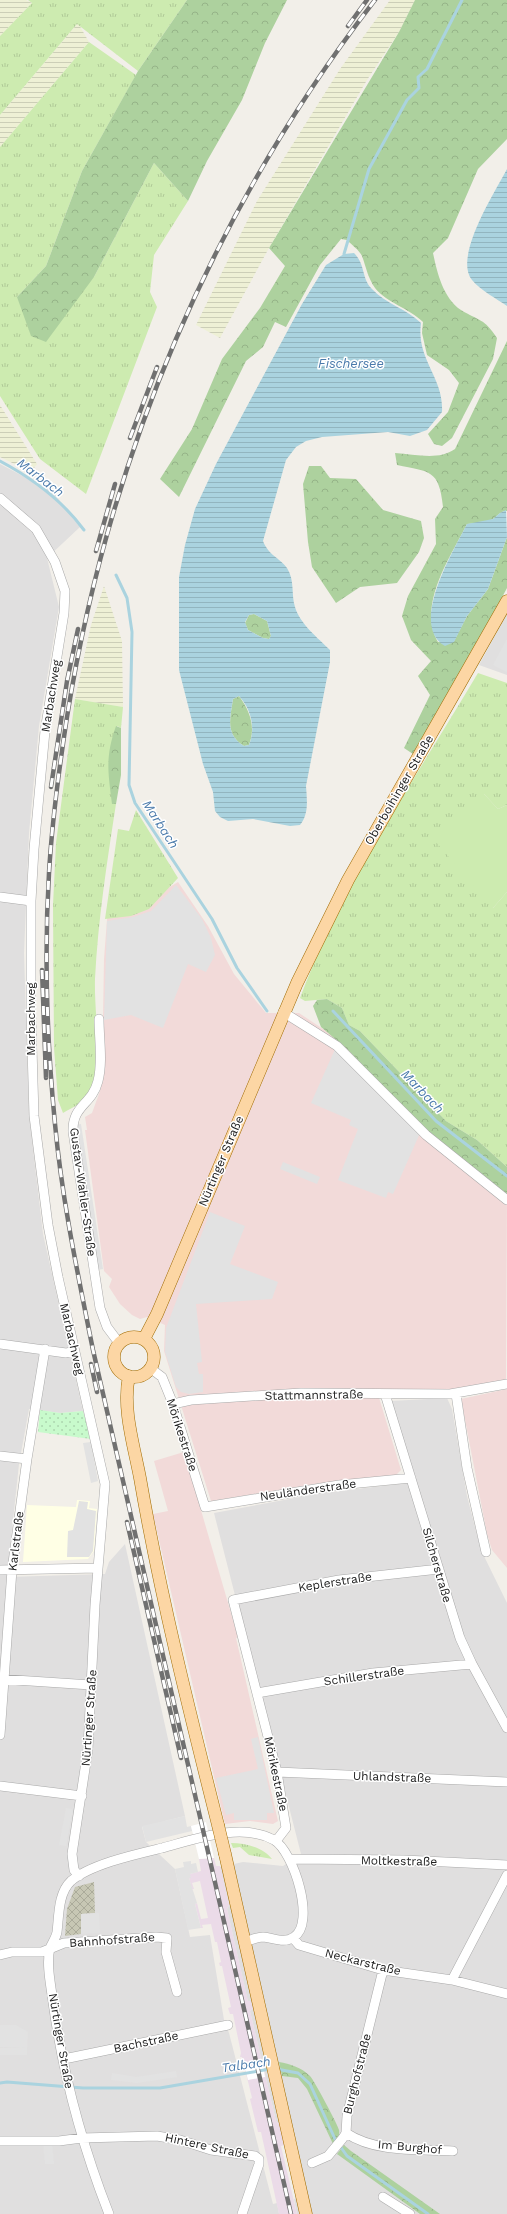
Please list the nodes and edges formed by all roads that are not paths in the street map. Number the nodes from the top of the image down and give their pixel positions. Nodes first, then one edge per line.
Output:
1 (0, 498) edge
2 (507, 601) edge
3 (0, 897) edge
4 (31, 901) junction
5 (296, 982) joint
6 (283, 1012) junction
7 (99, 1019) dead end
8 (507, 1200) edge
9 (144, 1339) junction
10 (0, 1344) edge
11 (119, 1344) junction
12 (45, 1349) junction
13 (74, 1351) junction
14 (150, 1368) junction
15 (129, 1376) junction
16 (507, 1384) edge
17 (385, 1394) junction
18 (456, 1394) junction
19 (173, 1404) junction
20 (0, 1456) edge
21 (26, 1459) junction
22 (412, 1478) junction
23 (205, 1507) joint
24 (486, 1552) dead end
25 (100, 1557) joint
26 (98, 1568) junction
27 (439, 1568) junction
28 (0, 1570) edge
29 (12, 1570) junction
30 (232, 1600) joint
31 (472, 1664) junction
32 (2, 1680) edge
33 (91, 1685) junction
34 (257, 1693) junction
35 (507, 1728) edge
36 (0, 1735) edge
37 (277, 1772) junction
38 (507, 1782) edge
39 (0, 1786) edge
40 (82, 1796) junction
41 (276, 1841) junction
42 (291, 1859) junction
43 (507, 1865) edge
44 (507, 1875) edge
45 (78, 1876) junction
46 (293, 1938) junction
47 (245, 1942) junction
48 (50, 1947) junction
49 (0, 1954) edge
50 (384, 1970) junction
51 (452, 1980) junction
52 (177, 1992) dead end
53 (507, 1994) edge
54 (228, 2025) dead end
55 (64, 2059) junction
56 (346, 2133) junction
57 (82, 2138) junction
58 (0, 2141) edge
59 (453, 2151) dead end
60 (312, 2163) dead end
61 (383, 2197) dead end
62 (109, 2214) edge
63 (242, 2214) edge
64 (306, 2214) edge
65 (410, 2214) edge

1 - 4 street, Marbachweg
2 - 5 main road, Oberboihinger Straße
3 - 4 street
4 - 13 street, Marbachweg
5 - 6 main road, Nürtinger Straße
6 - 8 street
6 - 9 main road, Nürtinger Straße
7 - 11 street, Gustav-Wahler-Straße
9 - 11 main road
9 - 14 main road
10 - 12 street
11 - 15 main road
12 - 13 street
12 - 21 street, Karlstraße
13 - 25 street, Marbachweg
14 - 15 main road
14 - 19 street, Mörikestraße
15 - 47 main road, bridge
16 - 18 street, Stattmannstraße
17 - 18 street, Stattmannstraße
17 - 19 street, Stattmannstraße
17 - 22 street, Silcherstraße
18 - 24 street
19 - 23 street, Mörikestraße
20 - 21 street
21 - 29 street, Karlstraße
22 - 23 street, Neuländerstraße
22 - 27 street, Silcherstraße
25 - 26 street, Nürtinger Straße
26 - 29 street
26 - 33 street, Nürtinger Straße
27 - 30 street, Keplerstraße
27 - 31 street, Silcherstraße
28 - 29 street
29 - 32 street, Karlstraße
30 - 34 street, Mörikestraße
31 - 34 street, Schillerstraße
31 - 35 street, Silcherstraße
32 - 33 street
32 - 36 street, Karlstraße
33 - 40 street, Nürtinger Straße
34 - 37 street, Mörikestraße
37 - 38 street, Uhlandstraße
37 - 41 street, Mörikestraße
39 - 40 street
40 - 45 street, Nürtinger Straße
41 - 42 street
41 - 45 street
42 - 43 street, Moltkestraße
42 - 46 street
44 - 51 street
45 - 48 street, Nürtinger Straße
46 - 47 street
46 - 50 street, Neckarstraße
47 - 64 main road
48 - 49 street
48 - 52 street, Bahnhofstraße
48 - 55 street, Nürtinger Straße
50 - 51 street, Neckarstraße
50 - 56 street, Burghofstraße
51 - 53 street, Neckarstraße
54 - 55 street, Bachstraße
55 - 57 street, Nürtinger Straße
56 - 59 street, Im Burghof
56 - 60 street, Burghofstraße
57 - 58 street, Hintere Straße
57 - 62 street, Nürtinger Straße
57 - 63 street, Hintere Straße
61 - 65 street

